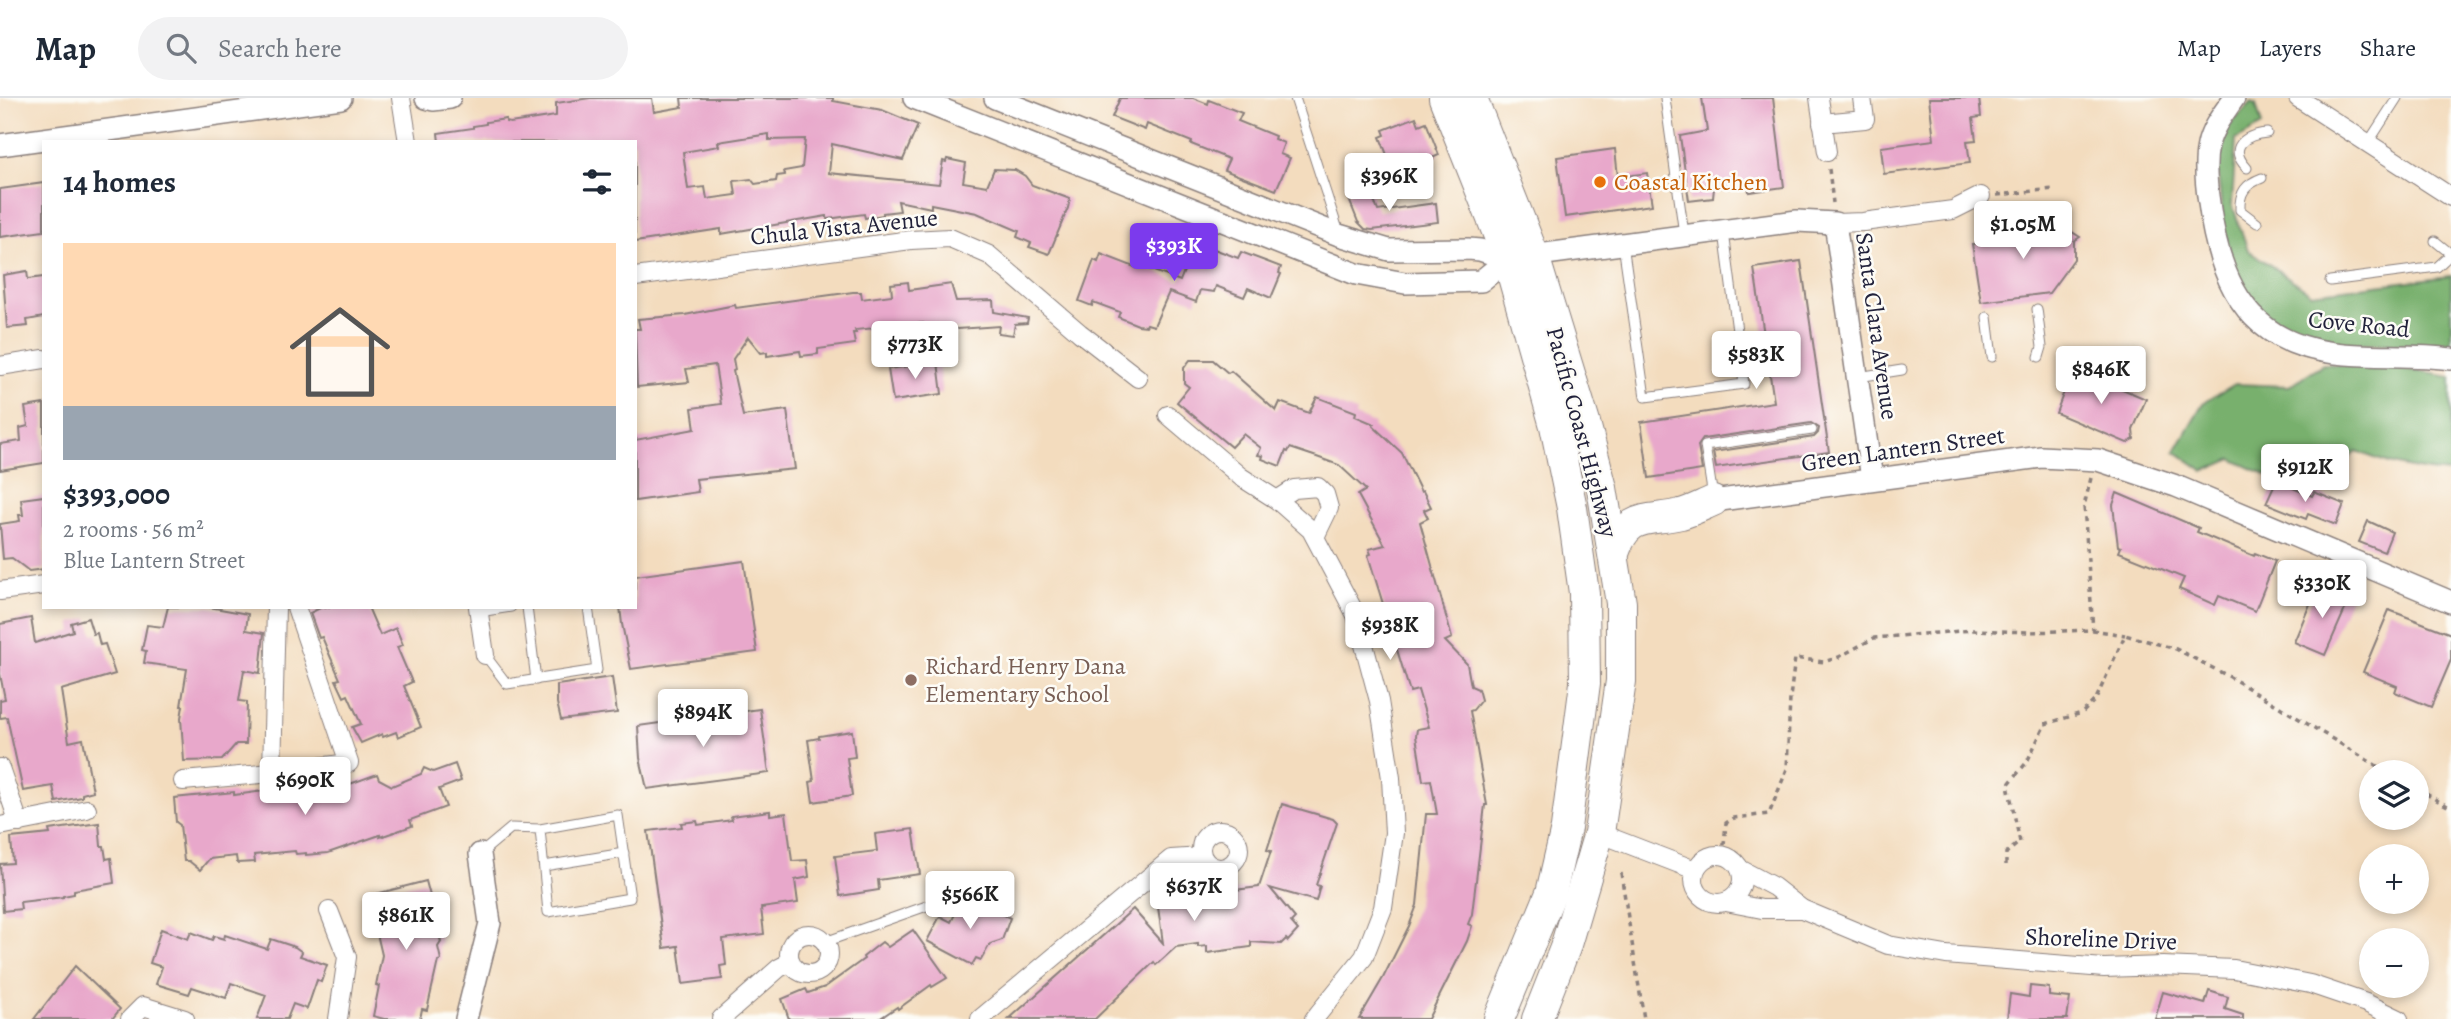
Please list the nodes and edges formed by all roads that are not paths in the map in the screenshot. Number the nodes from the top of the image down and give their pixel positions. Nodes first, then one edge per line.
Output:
1 (341, 98) edge
2 (401, 98) edge
3 (426, 98) edge
4 (450, 98) edge
5 (914, 98) edge
6 (995, 98) edge
7 (1295, 98) edge
8 (1444, 98) edge
9 (1472, 98) edge
10 (1665, 98) edge
11 (1819, 98) edge
12 (1862, 98) edge
13 (2234, 98) edge
14 (2298, 98) edge
15 (2397, 98) edge
16 (240, 105) edge
17 (1822, 123) junction
18 (2267, 133) dead end
19 (408, 140) edge
20 (2368, 143) junction
21 (0, 145) edge
22 (1827, 152) road end
23 (2248, 168) dead end
24 (2262, 178) dead end
25 (1981, 196) road end
26 (2451, 197) edge
27 (1835, 223) junction
28 (2257, 223) dead end
29 (1724, 231) junction
30 (1339, 234) junction
31 (1685, 236) junction
32 (2435, 241) dead end
33 (1623, 244) junction
34 (2451, 254) edge
35 (1521, 258) junction
36 (637, 277) edge
37 (2330, 281) dead end
38 (2037, 309) dead end
39 (1987, 317) dead end
40 (1992, 357) dead end
41 (2039, 357) dead end
42 (42, 359) edge
43 (2451, 359) edge
44 (0, 366) edge
45 (1902, 370) dead end
46 (1138, 377) dead end
47 (1858, 377) junction
48 (1163, 410) dead end
49 (1812, 430) dead end
50 (1872, 479) junction
51 (1277, 500) junction
52 (1713, 501) junction
53 (1572, 508) junction
54 (1315, 537) junction
55 (1614, 553) junction
56 (42, 585) edge
57 (0, 591) edge
58 (2451, 603) edge
59 (276, 609) edge
60 (297, 609) edge
61 (479, 609) edge
62 (527, 609) edge
63 (588, 609) edge
64 (485, 655) joint
65 (536, 680) junction
66 (0, 768) edge
67 (272, 773) junction
68 (183, 782) dead end
69 (87, 809) dead end
70 (19, 823) junction
71 (0, 826) edge
72 (540, 829) junction
73 (1599, 833) junction
74 (624, 853) junction
75 (480, 854) joint
76 (1202, 857) dead end
77 (544, 866) junction
78 (1740, 869) junction
79 (1695, 870) junction
80 (952, 897) dead end
81 (1726, 902) junction
82 (1802, 909) junction
83 (329, 911) dead end
84 (825, 942) junction
85 (790, 962) junction
86 (130, 1019) edge
87 (185, 1019) edge
88 (338, 1019) edge
89 (466, 1019) edge
90 (721, 1019) edge
91 (980, 1019) edge
92 (1314, 1019) edge
93 (1499, 1019) edge
94 (1510, 1019) edge
95 (1536, 1019) edge
96 (2399, 1019) edge

1 - 16 street
2 - 19 street
3 - 4 street
5 - 35 street
6 - 30 street
7 - 30 lane
8 - 35 highway, Pacific Coast Highway
9 - 35 highway, Pacific Coast Highway
10 - 31 lane
11 - 17 street
12 - 17 street
13 - 43 street, Cove Road
14 - 20 street
15 - 20 lane
16 - 21 street
17 - 22 street
18 - 23 lane
20 - 26 street
24 - 28 lane
25 - 27 street
27 - 29 street
27 - 47 street, Santa Clara Avenue
29 - 31 street
29 - 33 lane
30 - 35 street
31 - 33 street
32 - 34 lane
33 - 35 street
34 - 37 lane
35 - 53 highway, Pacific Coast Highway
35 - 55 highway, Pacific Coast Highway
36 - 46 street, Chula Vista Avenue
38 - 41 lane
39 - 40 lane
42 - 44 street
45 - 47 lane
47 - 50 street, Santa Clara Avenue
48 - 51 street
49 - 52 lane
50 - 52 street, Green Lantern Street
50 - 58 street, Green Lantern Street
51 - 54 street
51 - 54 street
52 - 55 highway
53 - 73 highway
53 - 93 highway, Pacific Coast Highway
54 - 92 street
55 - 73 highway, Pacific Coast Highway
56 - 57 street
59 - 67 street
60 - 67 street
61 - 64 street
62 - 65 lane
63 - 65 lane
64 - 65 lane
66 - 70 street
67 - 68 street
69 - 70 street
70 - 71 street
72 - 74 lane
72 - 75 lane
72 - 77 lane
73 - 79 street
73 - 94 highway
73 - 95 highway, Pacific Coast Highway
74 - 77 lane
74 - 77 lane
75 - 89 street
76 - 91 street
78 - 79 street, Shoreline Drive
78 - 81 street
78 - 82 street, Shoreline Drive
79 - 81 street, Shoreline Drive
80 - 84 lane
81 - 82 street, Shoreline Drive
82 - 96 street, Shoreline Drive
83 - 88 street
84 - 85 street
84 - 85 street
85 - 90 street
86 - 87 street

